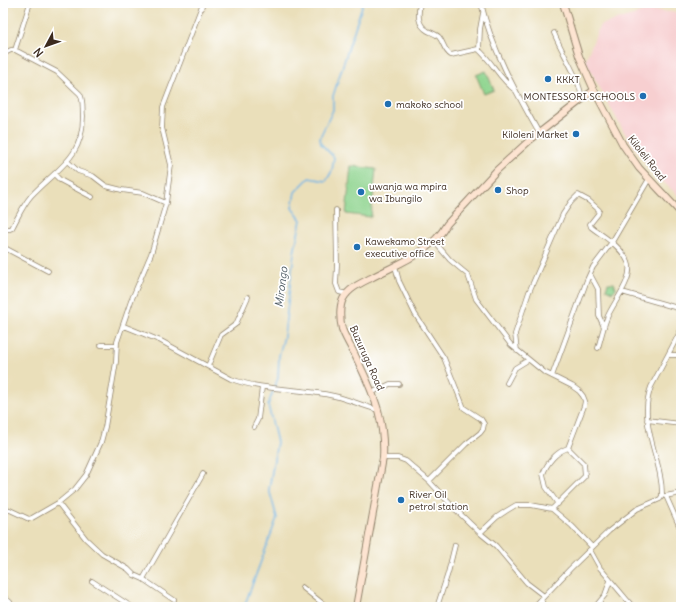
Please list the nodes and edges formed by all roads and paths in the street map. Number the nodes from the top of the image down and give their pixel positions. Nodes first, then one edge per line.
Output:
1 (30, 3) edge
2 (203, 3) edge
3 (420, 3) edge
4 (482, 3) edge
5 (563, 3) edge
6 (484, 12) junction
7 (554, 33) dead end
8 (15, 50) junction
9 (479, 50) junction
10 (3, 54) edge
11 (594, 90) junction
12 (516, 91) junction
13 (582, 98) junction
14 (539, 133) junction
15 (67, 161) junction
16 (54, 174) junction
17 (649, 179) junction
18 (92, 197) dead end
19 (166, 203) junction
20 (336, 210) dead end
21 (681, 213) edge
22 (3, 229) edge
23 (434, 241) junction
24 (612, 242) junction
25 (3, 247) edge
26 (395, 266) junction
27 (48, 271) dead end
28 (590, 274) junction
29 (622, 292) junction
30 (347, 294) junction
31 (248, 297) dead end
32 (681, 309) edge
33 (124, 326) junction
34 (604, 327) junction
35 (681, 330) edge
36 (677, 339) junction
37 (117, 345) junction
38 (681, 345) edge
39 (101, 346) dead end
40 (598, 348) dead end
41 (518, 351) junction
42 (668, 355) junction
43 (681, 355) edge
44 (528, 360) junction
45 (208, 366) junction
46 (552, 376) junction
47 (507, 383) dead end
48 (399, 384) dead end
49 (262, 387) junction
50 (372, 393) junction
51 (378, 410) junction
52 (647, 420) junction
53 (681, 424) edge
54 (254, 427) dead end
55 (568, 448) junction
56 (383, 458) junction
57 (203, 474) dead end
58 (429, 481) junction
59 (681, 493) edge
60 (664, 496) junction
61 (58, 504) junction
62 (558, 504) junction
63 (552, 509) junction
64 (3, 510) edge
65 (681, 530) edge
66 (480, 533) junction
67 (455, 545) dead end
68 (591, 548) junction
69 (143, 579) junction
70 (92, 581) dead end
71 (610, 581) junction
72 (302, 587) dead end
73 (3, 596) edge
74 (543, 598) junction
75 (174, 600) dead end
76 (12, 606) edge
77 (15, 607) edge
78 (132, 607) edge
79 (327, 607) edge
80 (356, 607) edge
81 (437, 607) edge
82 (534, 607) edge
83 (544, 607) edge
84 (595, 607) edge
85 (633, 607) edge

1 - 8 street
2 - 19 street
3 - 9 street
4 - 6 street
5 - 11 main road, Kiloleli Road
6 - 9 street
6 - 12 street
7 - 13 street
8 - 10 street
8 - 15 street
9 - 12 street
11 - 13 main road
11 - 17 main road, Kiloleli Road
12 - 14 street
13 - 14 main road
14 - 23 main road
15 - 16 street
15 - 19 street
16 - 18 street
16 - 22 street
17 - 21 main road, Kiloleli Road
17 - 24 street
19 - 33 street
20 - 30 street
23 - 26 main road
23 - 41 street
24 - 28 street
24 - 29 street
24 - 41 street
25 - 27 street
26 - 30 main road
26 - 58 street
28 - 34 street
28 - 46 street
29 - 32 street
29 - 34 street
30 - 50 main road, Buzuruga Road
31 - 45 street
33 - 37 street
33 - 45 street
34 - 40 street
35 - 36 street
36 - 38 street
36 - 42 street
37 - 39 street
37 - 61 street
41 - 44 street
42 - 43 street
42 - 52 street
44 - 46 street
44 - 47 street
45 - 49 street
46 - 55 street
48 - 50 street
49 - 51 street
49 - 54 street
50 - 51 main road, Buzuruga Road
51 - 56 main road, Buzuruga Road
52 - 53 street
52 - 60 street
55 - 62 street
55 - 62 street
56 - 58 street
56 - 80 main road, Buzuruga Road
57 - 69 street
58 - 66 street
59 - 60 street
60 - 65 street
60 - 68 street
61 - 64 street
61 - 69 street
62 - 63 street
63 - 66 street
63 - 68 street
66 - 74 street
67 - 81 street
68 - 71 street
68 - 74 street
69 - 75 street
70 - 78 street
71 - 84 street
71 - 85 street
72 - 79 street
73 - 76 street
74 - 82 street
74 - 83 street
76 - 77 street

